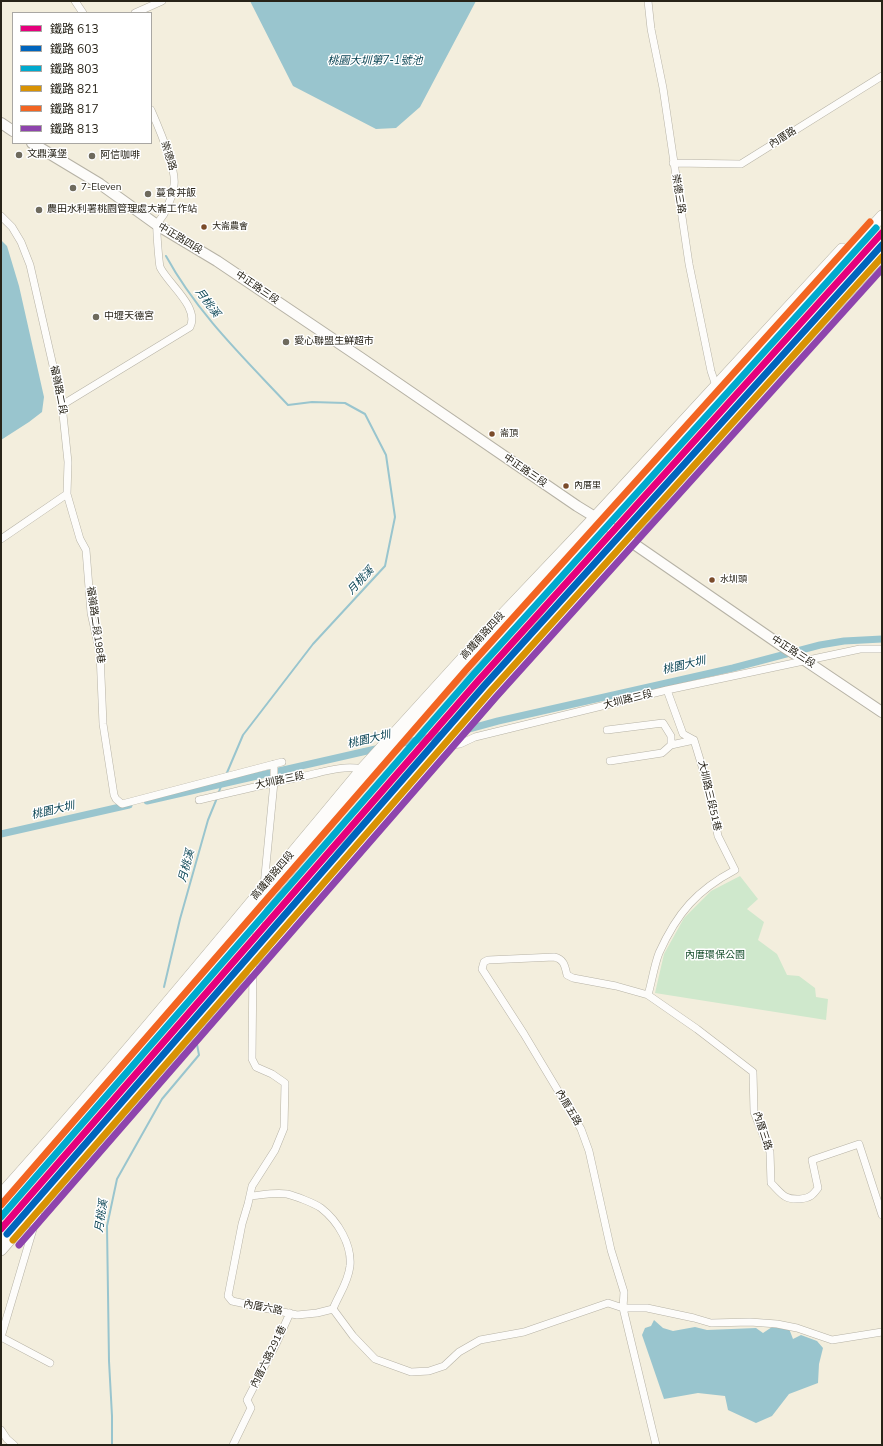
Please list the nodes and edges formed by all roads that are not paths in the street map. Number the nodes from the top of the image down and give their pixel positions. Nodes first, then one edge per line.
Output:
1 (75, 1) edge
2 (162, 1) edge
3 (648, 1) edge
4 (82, 12) edge
5 (137, 12) edge
6 (882, 76) edge
7 (152, 113) edge
8 (1, 124) edge
9 (12, 130) edge
10 (34, 144) edge
11 (674, 163) junction
12 (882, 206) edge
13 (1, 216) edge
14 (882, 216) edge
15 (157, 225) junction
16 (882, 244) edge
17 (882, 255) edge
18 (836, 256) junction
19 (228, 269) joint
20 (823, 281) junction
21 (716, 386) junction
22 (62, 405) junction
23 (67, 494) junction
24 (599, 520) junction
25 (623, 536) junction
26 (1, 539) edge
27 (882, 649) edge
28 (802, 658) junction
29 (667, 690) junction
30 (882, 712) edge
31 (607, 730) dead end
32 (694, 740) junction
33 (450, 742) junction
34 (671, 745) junction
35 (610, 761) dead end
36 (282, 762) dead end
37 (274, 765) junction
38 (362, 769) junction
39 (274, 781) junction
40 (199, 800) dead end
41 (122, 804) joint
42 (315, 840) junction
43 (288, 858) junction
44 (322, 872) junction
45 (264, 886) junction
46 (262, 903) junction
47 (303, 908) junction
48 (254, 947) junction
49 (253, 961) junction
50 (648, 995) junction
51 (165, 1007) junction
52 (150, 1038) junction
53 (130, 1100) junction
54 (91, 1132) junction
55 (1, 1194) edge
56 (250, 1196) junction
57 (41, 1203) junction
58 (1, 1207) edge
59 (882, 1215) edge
60 (1, 1237) edge
61 (1, 1250) edge
62 (623, 1308) junction
63 (334, 1309) junction
64 (290, 1313) junction
65 (882, 1332) edge
66 (1, 1337) edge
67 (50, 1363) dead end
68 (1, 1430) edge
69 (14, 1445) edge
70 (234, 1445) edge
71 (656, 1445) edge

1 - 4 street
2 - 5 street
3 - 11 street, 崇德三路
6 - 11 street, 內厝路
7 - 15 street, 崇德路
8 - 9 main road
10 - 15 main road, 中正路四段
11 - 21 street, 崇德三路
12 - 18 main road
13 - 22 street, 福嶺路二段
14 - 20 main road
15 - 19 main road, 中正路四段
15 - 22 street
16 - 25 main road
17 - 25 main road
18 - 20 main road
18 - 21 main road
19 - 24 main road, 中正路三段
20 - 24 main road
21 - 24 main road
22 - 23 street, 福嶺路二段
23 - 26 street
23 - 41 street, 福嶺路二段198巷
24 - 25 main road, 中正路三段
24 - 38 main road, 高鐵南路四段
24 - 42 main road, 高鐵南路四段
25 - 28 main road, 中正路三段
25 - 33 main road
25 - 33 main road
27 - 28 street, 大圳路三段
28 - 29 street, 大圳路三段
28 - 30 main road, 中正路三段
29 - 32 street, 大圳路三段51巷
29 - 33 street, 大圳路三段
31 - 34 street
32 - 34 street
32 - 50 street, 大圳路三段51巷
33 - 44 main road
33 - 47 main road
34 - 35 street
36 - 37 street, 大圳路三段
37 - 39 street
37 - 41 street, 大圳路三段
38 - 39 street, 大圳路三段
38 - 43 main road, 高鐵南路四段
39 - 40 street, 大圳路三段
39 - 45 street
42 - 43 main road
42 - 46 main road, 高鐵南路四段
43 - 45 main road, 高鐵南路四段
44 - 47 main road
44 - 48 main road
45 - 46 street
45 - 51 main road, 高鐵南路四段
46 - 48 street
46 - 52 main road, 高鐵南路四段
47 - 49 main road
48 - 49 street
48 - 54 main road
49 - 53 main road
49 - 56 street, 內厝六路
50 - 59 street, 內厝三路
50 - 62 street, 內厝五路
51 - 52 main road
51 - 55 main road, 高鐵南路四段
52 - 58 main road, 高鐵南路四段
53 - 54 main road
53 - 57 main road
54 - 60 main road
56 - 63 street
56 - 64 street, 內厝六路
57 - 61 main road
57 - 66 street
62 - 63 street
62 - 65 street
62 - 71 street, 內厝五路
63 - 64 street, 內厝六路
64 - 70 street, 內厝六路291巷
66 - 67 street
68 - 69 street

